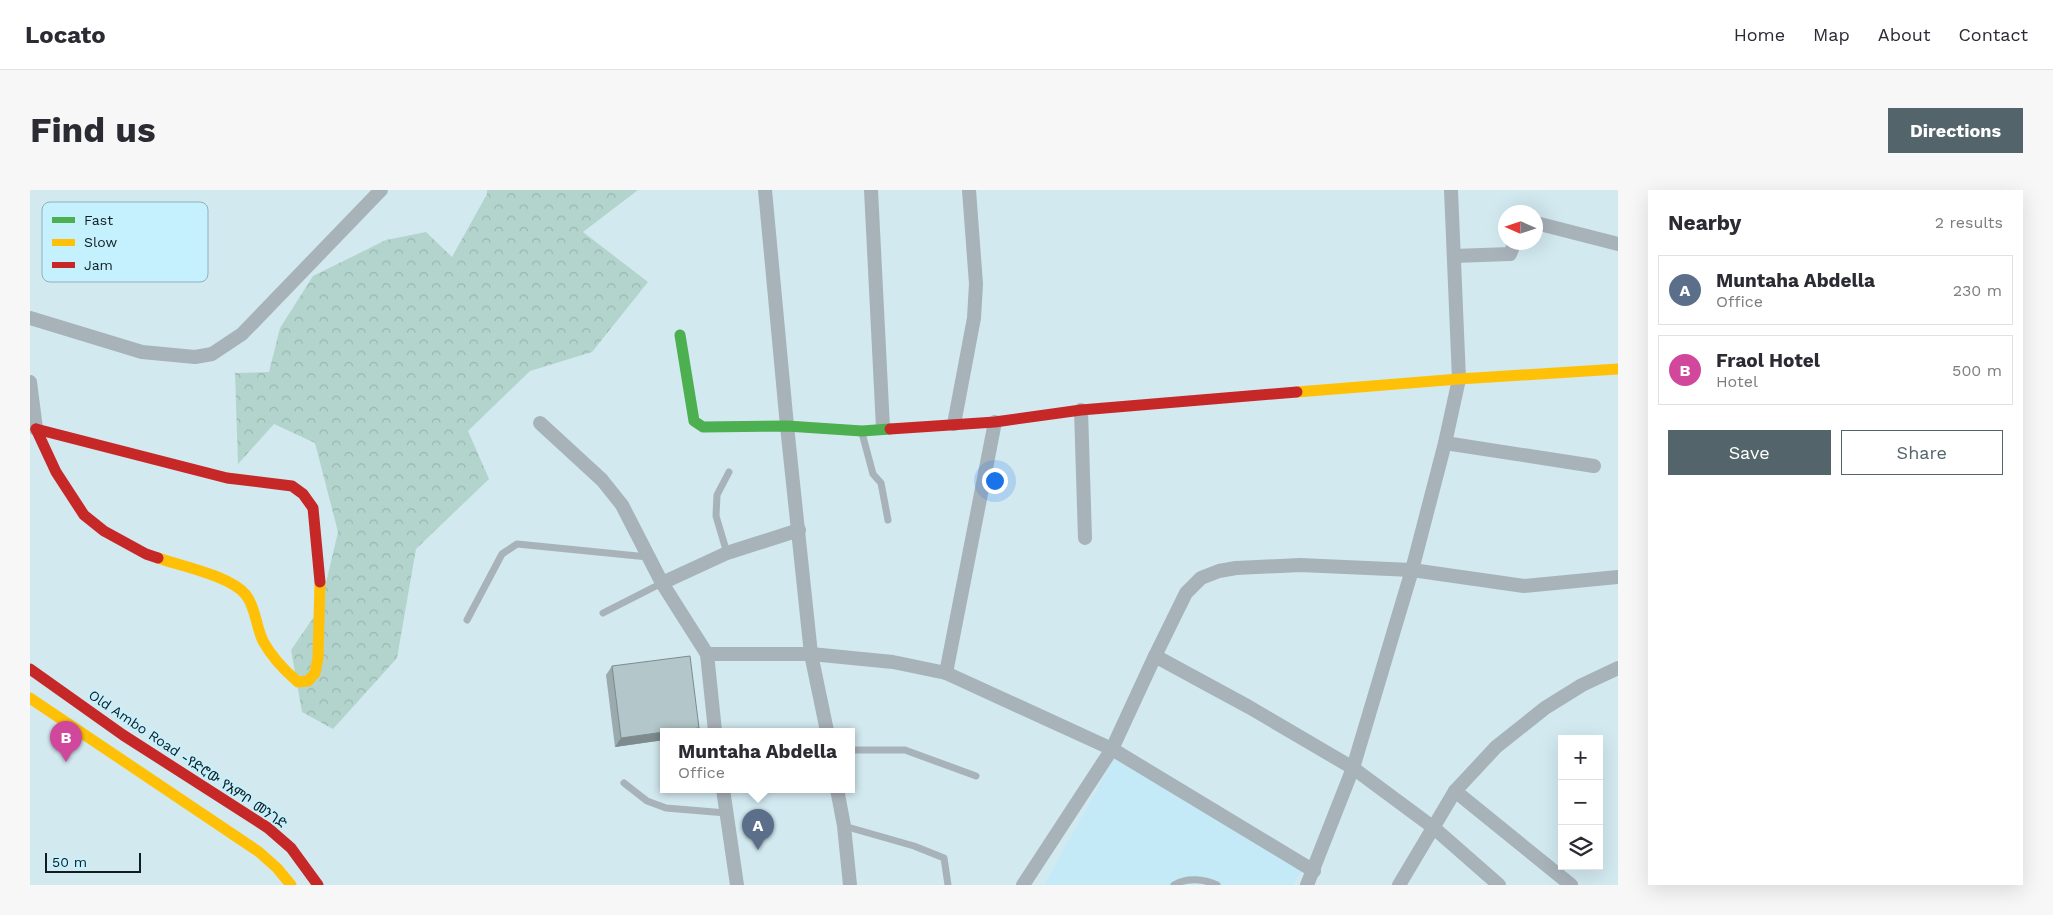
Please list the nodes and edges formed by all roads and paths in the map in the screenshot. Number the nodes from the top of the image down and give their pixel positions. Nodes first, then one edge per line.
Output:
1 (381, 190) edge
2 (765, 190) edge
3 (871, 190) edge
4 (968, 190) edge
5 (1452, 190) edge
6 (1543, 225) edge
7 (1618, 244) edge
8 (1512, 250) edge
9 (1454, 256) junction
10 (30, 318) edge
11 (680, 335) dead end
12 (1618, 369) edge
13 (1459, 379) junction
14 (30, 382) edge
15 (1081, 410) junction
16 (995, 422) junction
17 (540, 423) dead end
18 (954, 424) junction
19 (787, 426) junction
20 (36, 428) junction
21 (883, 428) junction
22 (862, 431) junction
23 (1445, 443) junction
24 (1594, 466) dead end
25 (729, 472) dead end
26 (888, 520) dead end
27 (799, 530) junction
28 (1085, 538) dead end
29 (727, 552) junction
30 (648, 557) junction
31 (1412, 570) junction
32 (1618, 577) edge
33 (662, 583) junction
34 (603, 613) dead end
35 (467, 620) dead end
36 (707, 654) junction
37 (811, 654) junction
38 (1155, 656) junction
39 (1618, 668) edge
40 (30, 669) edge
41 (946, 673) junction
42 (30, 698) edge
43 (715, 728) edge
44 (826, 728) edge
45 (1112, 749) junction
46 (855, 750) edge
47 (1353, 768) junction
48 (976, 776) dead end
49 (624, 783) dead end
50 (1456, 791) junction
51 (724, 793) edge
52 (838, 793) edge
53 (726, 813) junction
54 (844, 826) junction
55 (1434, 828) junction
56 (1314, 871) junction
57 (290, 885) edge
58 (318, 885) edge
59 (737, 885) edge
60 (850, 885) edge
61 (948, 885) edge
62 (1023, 885) edge
63 (1174, 885) edge
64 (1217, 885) edge
65 (1307, 885) edge
66 (1399, 885) edge
67 (1499, 885) edge
68 (1571, 885) edge

1 - 10 street
2 - 19 street
3 - 21 street
4 - 18 street
5 - 9 street
6 - 7 street
8 - 9 street
9 - 13 street
11 - 19 street
12 - 13 street
13 - 15 street
13 - 23 street
14 - 20 street
15 - 16 street
15 - 28 street
16 - 18 street
16 - 41 street
17 - 30 street
18 - 21 street
19 - 22 street
19 - 27 street
20 - 20 street
21 - 22 street
22 - 26 lane
23 - 24 street
23 - 31 street
25 - 29 lane
27 - 29 street
27 - 37 street
29 - 33 street
30 - 33 street
30 - 35 lane
31 - 32 street
31 - 38 street
31 - 47 street
33 - 34 lane
33 - 36 street
36 - 37 street
36 - 43 street
37 - 41 street
37 - 44 street
38 - 45 street
38 - 47 street
39 - 50 street
40 - 58 street, Old Ambo Road -የድሮው የአምቦ መንገድ
41 - 45 street
42 - 57 street
45 - 56 street
45 - 62 street
46 - 48 lane
47 - 55 street
47 - 56 street
49 - 53 lane
50 - 55 street
50 - 68 street
51 - 53 street
52 - 54 street
53 - 59 street
54 - 60 street
54 - 61 lane
55 - 66 street
55 - 67 street
56 - 65 street
63 - 64 lane

